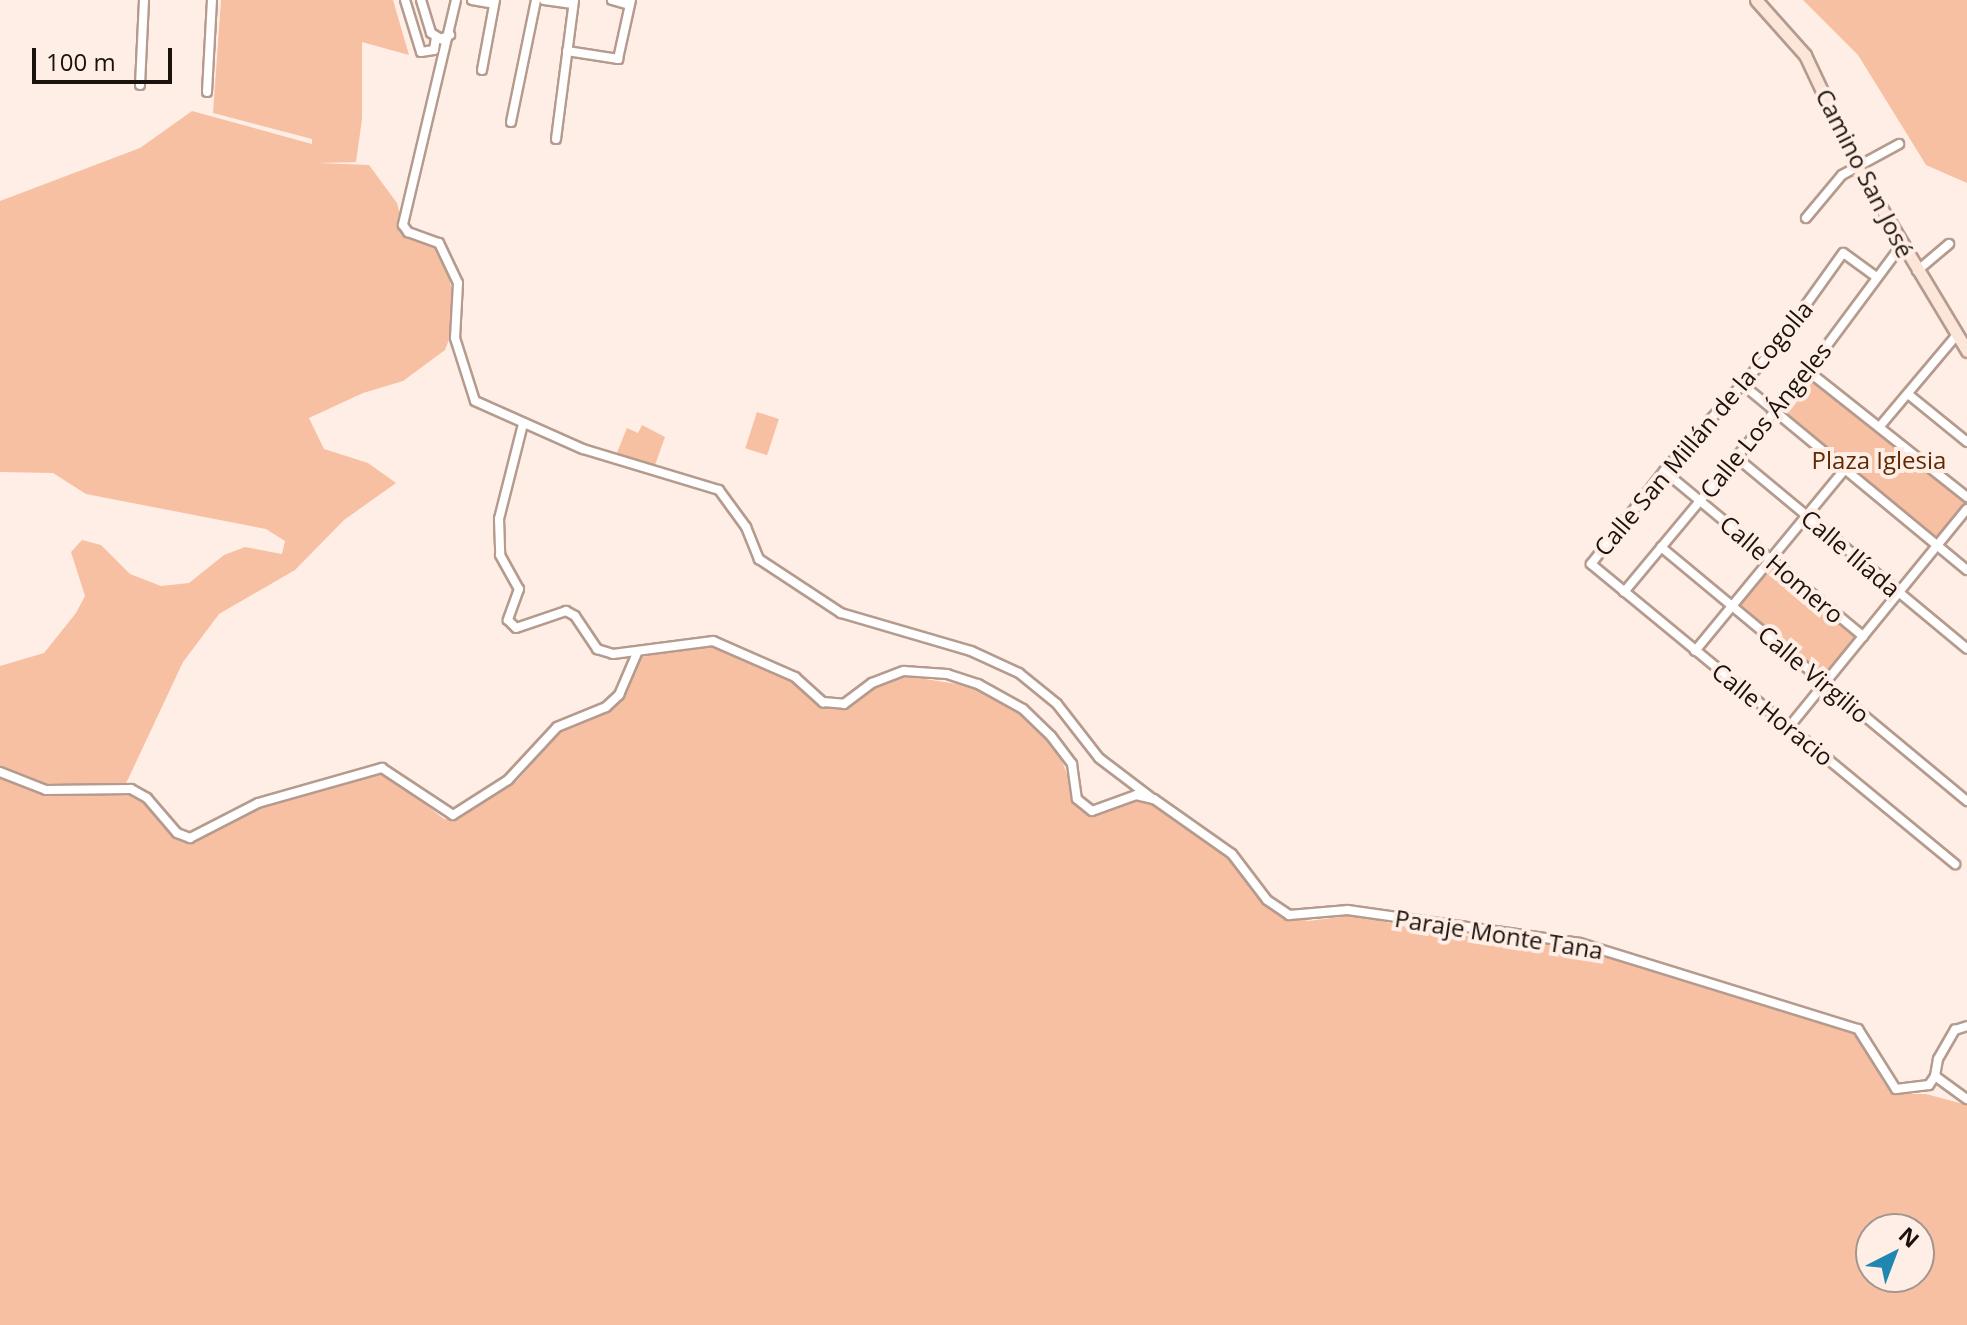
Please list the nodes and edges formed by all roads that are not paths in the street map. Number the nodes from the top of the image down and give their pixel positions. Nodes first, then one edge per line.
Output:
1 (144, 0) edge
2 (212, 0) edge
3 (405, 0) edge
4 (421, 0) edge
5 (456, 0) edge
6 (472, 0) edge
7 (536, 0) edge
8 (544, 0) edge
9 (612, 0) edge
10 (1756, 0) edge
11 (494, 2) edge
12 (573, 2) edge
13 (630, 2) edge
14 (450, 35) junction
15 (436, 37) junction
16 (567, 51) junction
17 (430, 53) junction
18 (445, 62) junction
19 (482, 70) dead end
20 (140, 85) dead end
21 (207, 92) dead end
22 (511, 122) dead end
23 (556, 139) dead end
24 (1899, 144) dead end
25 (1857, 165) junction
26 (1806, 218) dead end
27 (1949, 244) dead end
28 (1901, 246) junction
29 (1916, 272) junction
30 (1875, 276) junction
31 (1956, 336) junction
32 (1967, 351) edge
33 (1808, 371) junction
34 (1742, 384) junction
35 (1908, 394) junction
36 (1774, 411) junction
37 (523, 424) junction
38 (1881, 425) junction
39 (1967, 442) edge
40 (1736, 457) junction
41 (1845, 469) junction
42 (1664, 471) junction
43 (1967, 497) edge
44 (1700, 500) junction
45 (1967, 509) edge
46 (1806, 516) junction
47 (1937, 546) junction
48 (1661, 547) junction
49 (1771, 559) junction
50 (1591, 564) joint
51 (1967, 570) edge
52 (1624, 592) junction
53 (1899, 593) junction
54 (1732, 606) junction
55 (1863, 636) junction
56 (1967, 649) edge
57 (1695, 651) junction
58 (637, 653) junction
59 (1825, 683) junction
60 (1789, 727) junction
61 (0, 772) edge
62 (1154, 799) junction
63 (1967, 801) edge
64 (1955, 864) dead end
65 (1967, 1026) edge
66 (1935, 1076) junction
67 (1967, 1099) edge

1 - 20 street
2 - 21 street
3 - 17 street
4 - 15 street
5 - 14 street
6 - 11 street
7 - 22 street
8 - 12 street
9 - 13 street
10 - 25 main road, Camino San José
11 - 19 street
12 - 16 street
13 - 16 street
14 - 15 street
14 - 18 street
15 - 17 street
16 - 23 street
17 - 18 street
18 - 37 street, Paraje Monte Tana
24 - 25 street
25 - 26 street
25 - 28 main road, Camino San José
27 - 29 street
28 - 29 main road, Camino San José
28 - 30 street, Calle Los Ángeles
29 - 31 main road, Camino San José
30 - 33 street, Calle Los Ángeles
30 - 34 street, Calle San Millán de la Cogolla
31 - 32 main road, Camino San José
31 - 35 street
33 - 36 street, Calle Los Ángeles
33 - 38 street
34 - 36 street
34 - 42 street, Calle San Millán de la Cogolla
35 - 38 street
35 - 39 street
36 - 40 street, Calle Los Ángeles
36 - 41 street
37 - 58 street
37 - 62 street, Paraje Monte Tana
38 - 43 street
40 - 44 street, Calle Los Ángeles
40 - 46 street, Calle Ilíada
41 - 46 street
41 - 47 street
42 - 44 street, Calle Homero
42 - 50 street, Calle San Millán de la Cogolla
44 - 48 street, Calle Los Ángeles
44 - 49 street, Calle Homero
45 - 47 street
46 - 49 street
46 - 53 street, Calle Ilíada
47 - 51 street
47 - 53 street
48 - 52 street, Calle Los Ángeles
48 - 54 street, Calle Virgilio
49 - 54 street
49 - 55 street, Calle Homero
50 - 52 street, Calle Horacio
52 - 57 street, Calle Horacio
53 - 55 street
53 - 56 street, Calle Ilíada
54 - 57 street
54 - 59 street, Calle Virgilio
55 - 59 street
57 - 60 street, Calle Horacio
58 - 61 street
58 - 62 street
59 - 60 street
59 - 63 street, Calle Virgilio
60 - 64 street, Calle Horacio
62 - 66 street, Paraje Monte Tana
65 - 66 street
66 - 67 street

